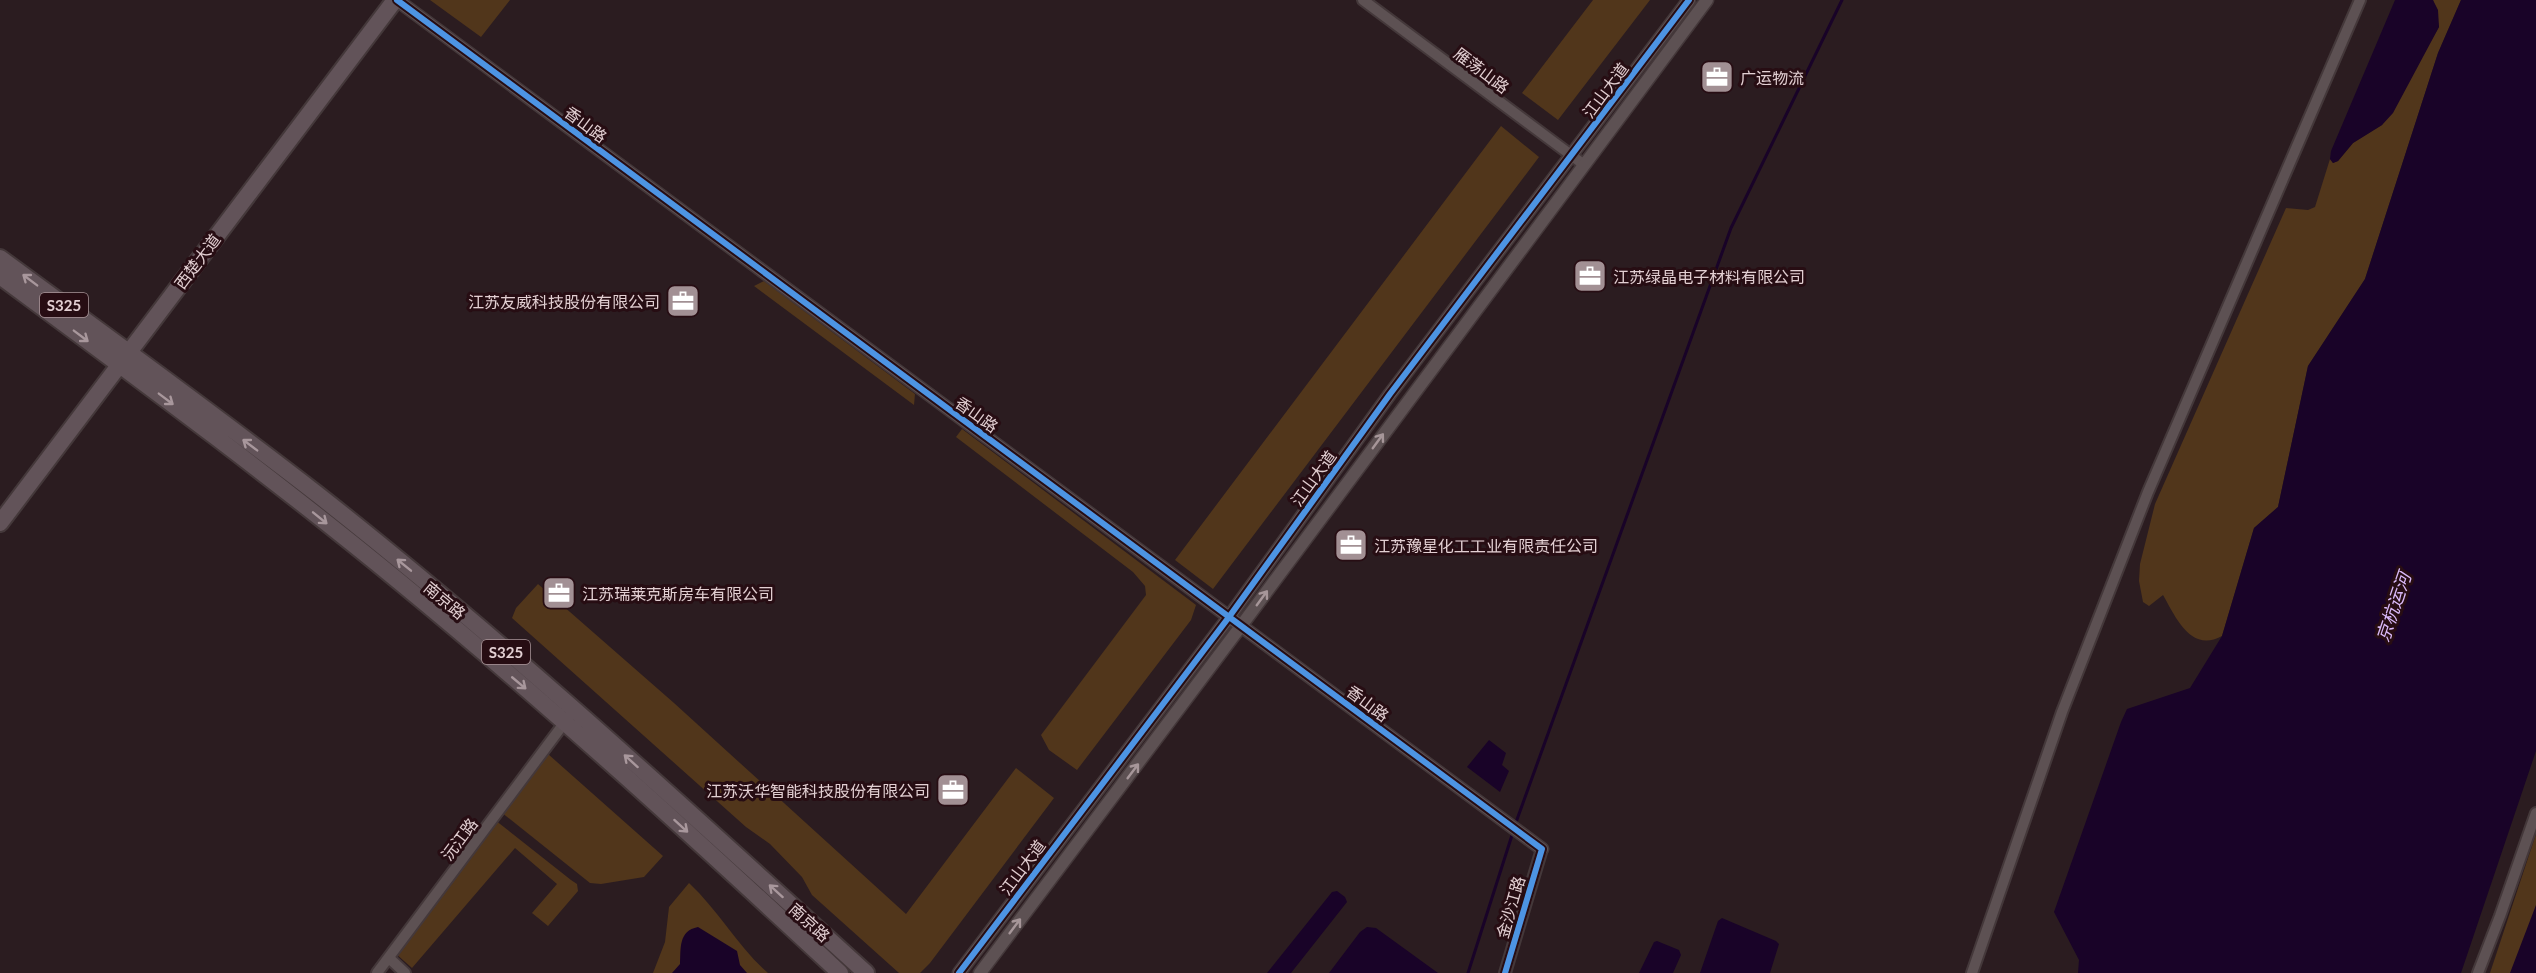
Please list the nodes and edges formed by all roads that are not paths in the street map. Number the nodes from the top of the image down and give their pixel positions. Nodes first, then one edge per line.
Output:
1 (396, 0) edge
2 (1363, 0) edge
3 (1689, 0) edge
4 (1707, 0) edge
5 (2360, 0) edge
6 (1572, 156) junction
7 (1583, 164) junction
8 (0, 258) edge
9 (0, 276) edge
10 (123, 358) junction
11 (0, 523) edge
12 (1228, 617) junction
13 (1241, 626) junction
14 (565, 722) junction
15 (2536, 813) edge
16 (1542, 849) joint
17 (389, 958) junction
18 (377, 973) edge
19 (405, 973) edge
20 (840, 973) edge
21 (866, 973) edge
22 (959, 973) edge
23 (980, 973) edge
24 (1505, 973) edge
25 (1972, 973) edge
26 (2478, 973) edge

1 - 10 main road, 西楚大道
1 - 12 street, 香山路
2 - 6 street, 雁荡山路
3 - 6 street, 江山大道
4 - 7 street, 江山大道
5 - 25 street
6 - 7 street, 雁荡山路
6 - 12 street, 江山大道
13 -> 7 street, 江山大道
10 -> 8 main road, 南京路 / S325
9 -> 10 main road, 南京路 / S325
10 - 11 main road, 西楚大道
10 -> 14 main road, 南京路 / S325
21 -> 10 main road, 南京路 / S325
12 - 13 street, 香山路
12 - 22 street, 江山大道
13 - 16 street, 香山路
23 -> 13 street, 江山大道
14 - 17 street, 沅江路
14 -> 20 main road, 南京路 / S325
15 - 26 street
16 - 24 street, 金沙江路
17 - 18 street, 沅江路
17 - 19 street

